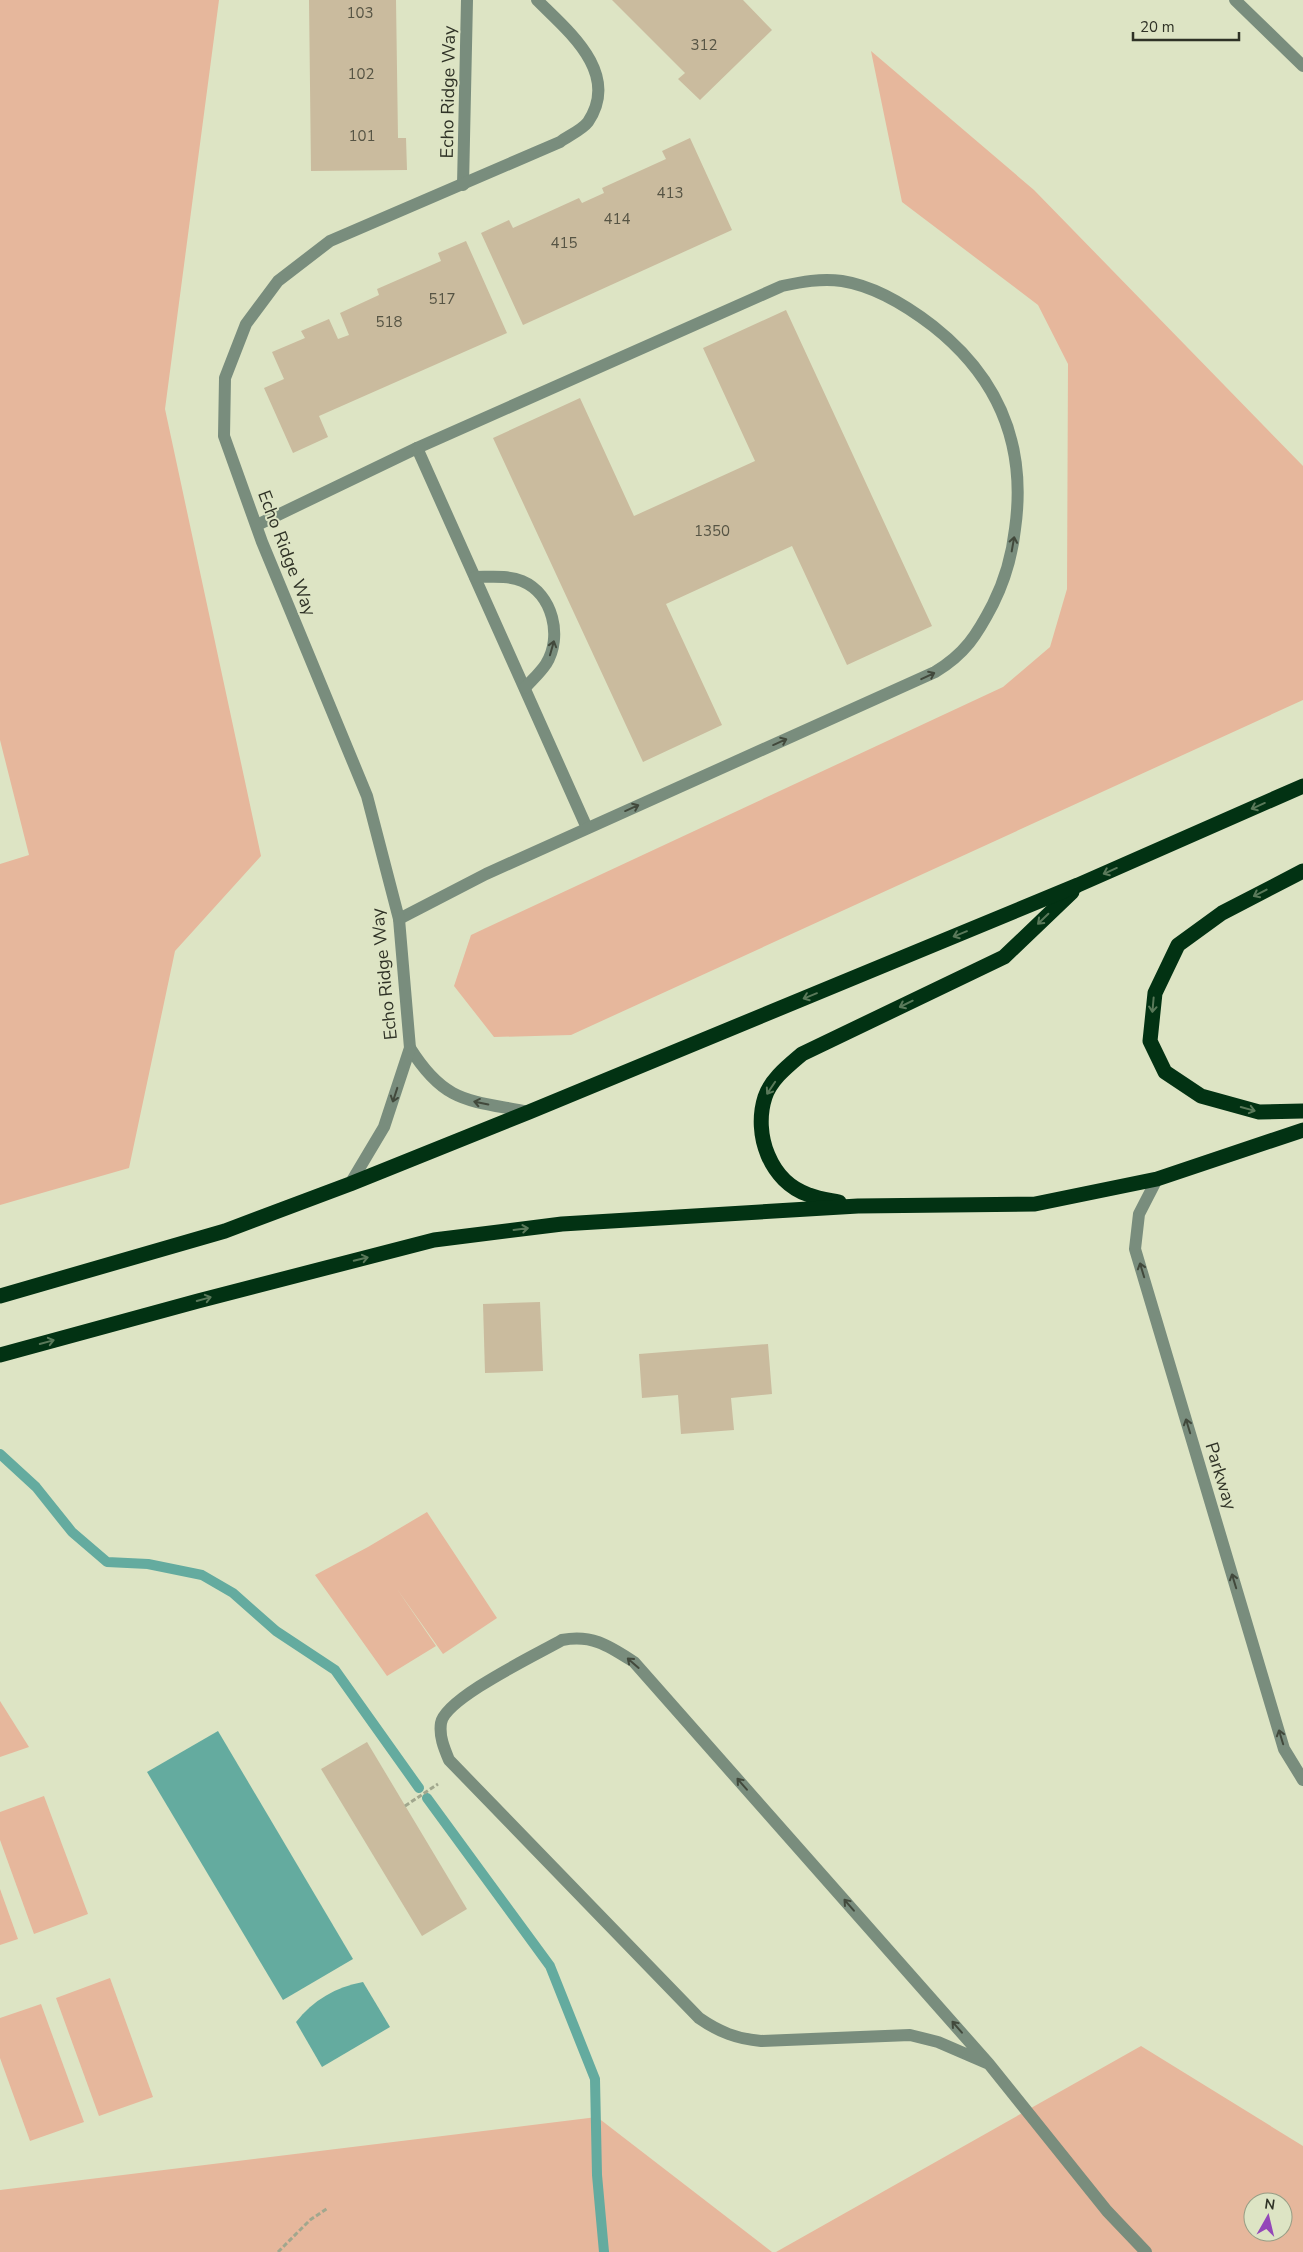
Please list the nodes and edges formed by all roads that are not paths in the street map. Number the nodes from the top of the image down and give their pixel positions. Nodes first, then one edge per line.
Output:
1 (467, 0) edge
2 (536, 0) edge
3 (1235, 0) edge
4 (1303, 66) edge
5 (463, 185) junction
6 (417, 448) junction
7 (257, 525) junction
8 (475, 577) junction
9 (525, 688) junction
10 (1303, 786) edge
11 (587, 828) junction
12 (1303, 871) edge
13 (1078, 885) junction
14 (399, 919) junction
15 (410, 1048) junction
16 (1303, 1111) edge
17 (529, 1112) junction
18 (1303, 1130) edge
19 (1158, 1179) junction
20 (350, 1184) junction
21 (858, 1206) junction
22 (0, 1296) edge
23 (0, 1356) edge
24 (1303, 1780) edge
25 (989, 2064) junction
26 (1146, 2252) edge

1 - 5 street, Echo Ridge Way
2 - 5 street, Echo Ridge Way
3 - 4 street
5 - 7 street, Echo Ridge Way
6 - 7 street
6 - 8 street
11 -> 6 street
7 - 14 street, Echo Ridge Way
8 - 9 street
9 -> 8 street
9 - 11 street
10 -> 13 highway
11 - 14 street
12 -> 16 highway
13 -> 17 highway
13 -> 21 highway
14 - 15 street, Echo Ridge Way
17 -> 15 street, Echo Ridge Way
15 -> 20 street, Echo Ridge Way
17 - 20 highway
18 - 19 highway
19 - 21 highway
24 -> 19 street, Parkway
20 - 22 highway
23 -> 21 highway
25 -> 25 street
25 - 26 street

